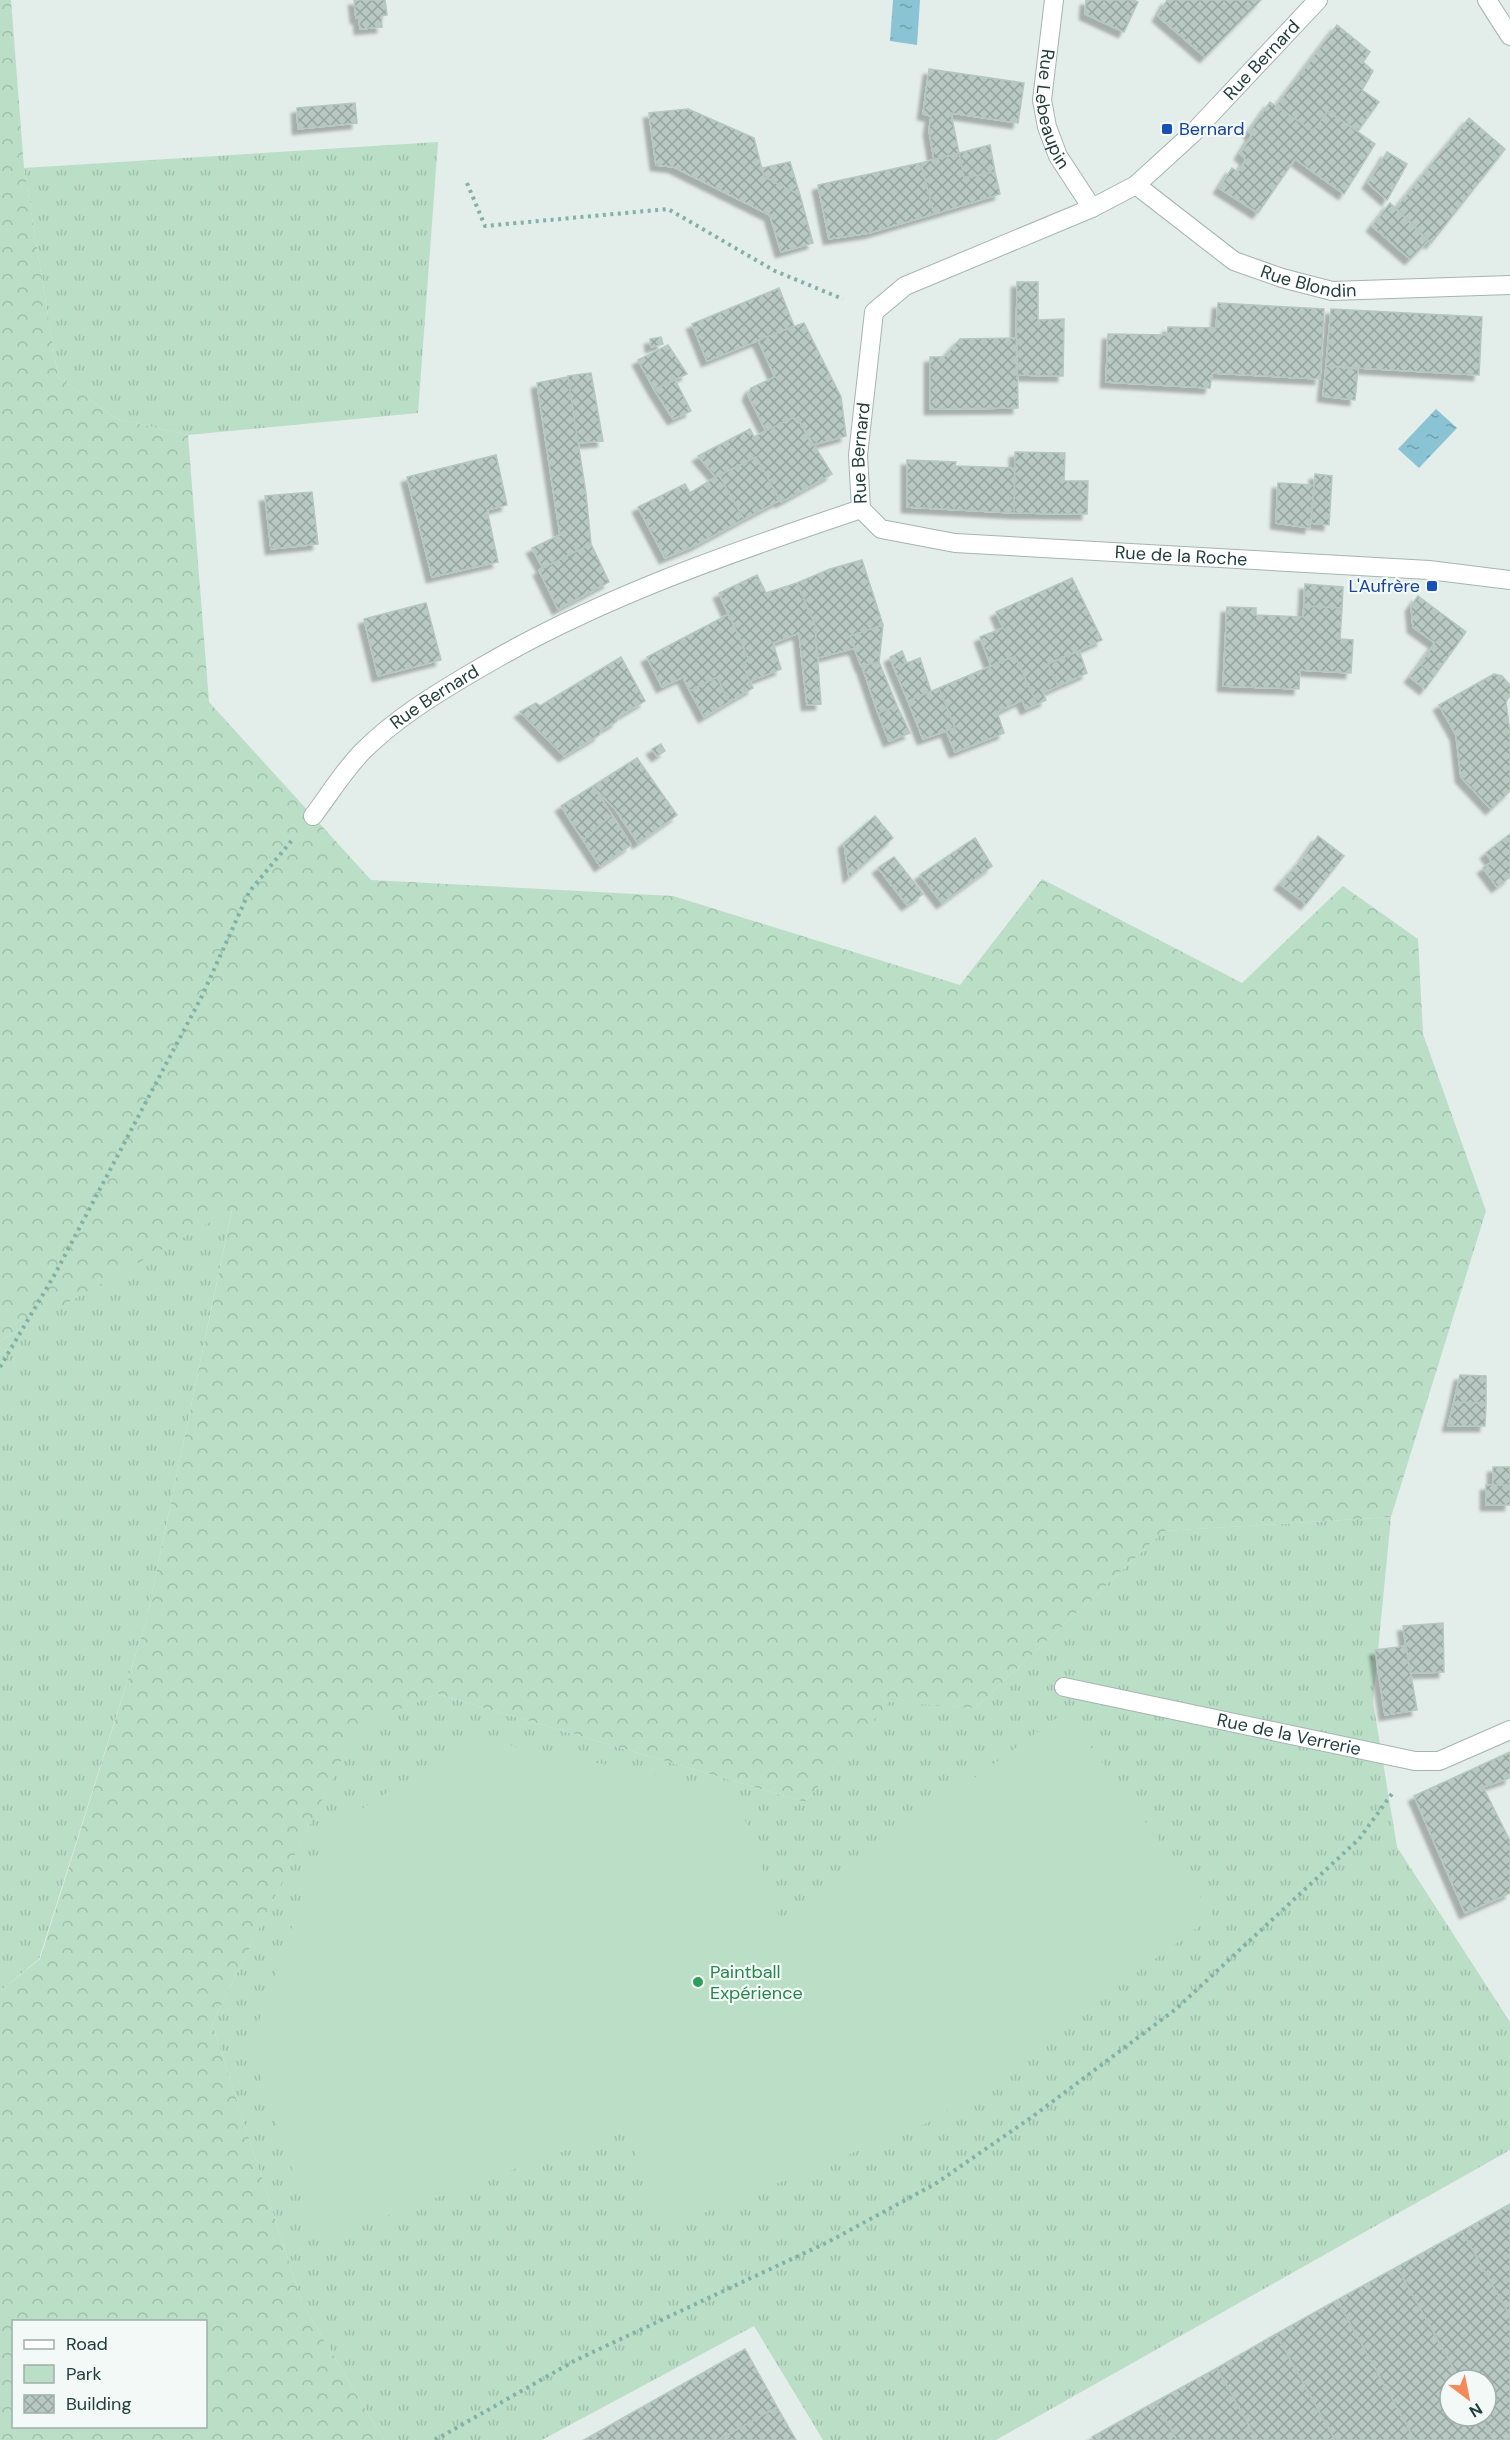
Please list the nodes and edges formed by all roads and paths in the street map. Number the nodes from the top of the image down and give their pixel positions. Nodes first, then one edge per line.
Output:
1 (1054, 0) edge
2 (1318, 0) edge
3 (1487, 0) edge
4 (1510, 36) edge
5 (467, 183) dead end
6 (1137, 185) junction
7 (1092, 208) junction
8 (1510, 285) edge
9 (874, 312) junction
10 (861, 509) junction
11 (1510, 580) edge
12 (313, 816) joint
13 (0, 1367) edge
14 (1064, 1687) dead end
15 (1510, 1730) edge
16 (1415, 1761) junction
17 (435, 2440) edge

1 - 7 street, Rue Lebeaupin
2 - 6 street, Rue Bernard
3 - 4 street
5 - 9 path
6 - 7 street, Rue Bernard
6 - 8 street, Rue Blondin
7 - 9 street, Rue Bernard
9 - 10 street, Rue Bernard
10 - 11 street, Rue de la Roche
10 - 12 street, Rue Bernard
12 - 13 path
14 - 16 street, Rue de la Verrerie
15 - 16 street, Rue de la Verrerie
16 - 17 path

